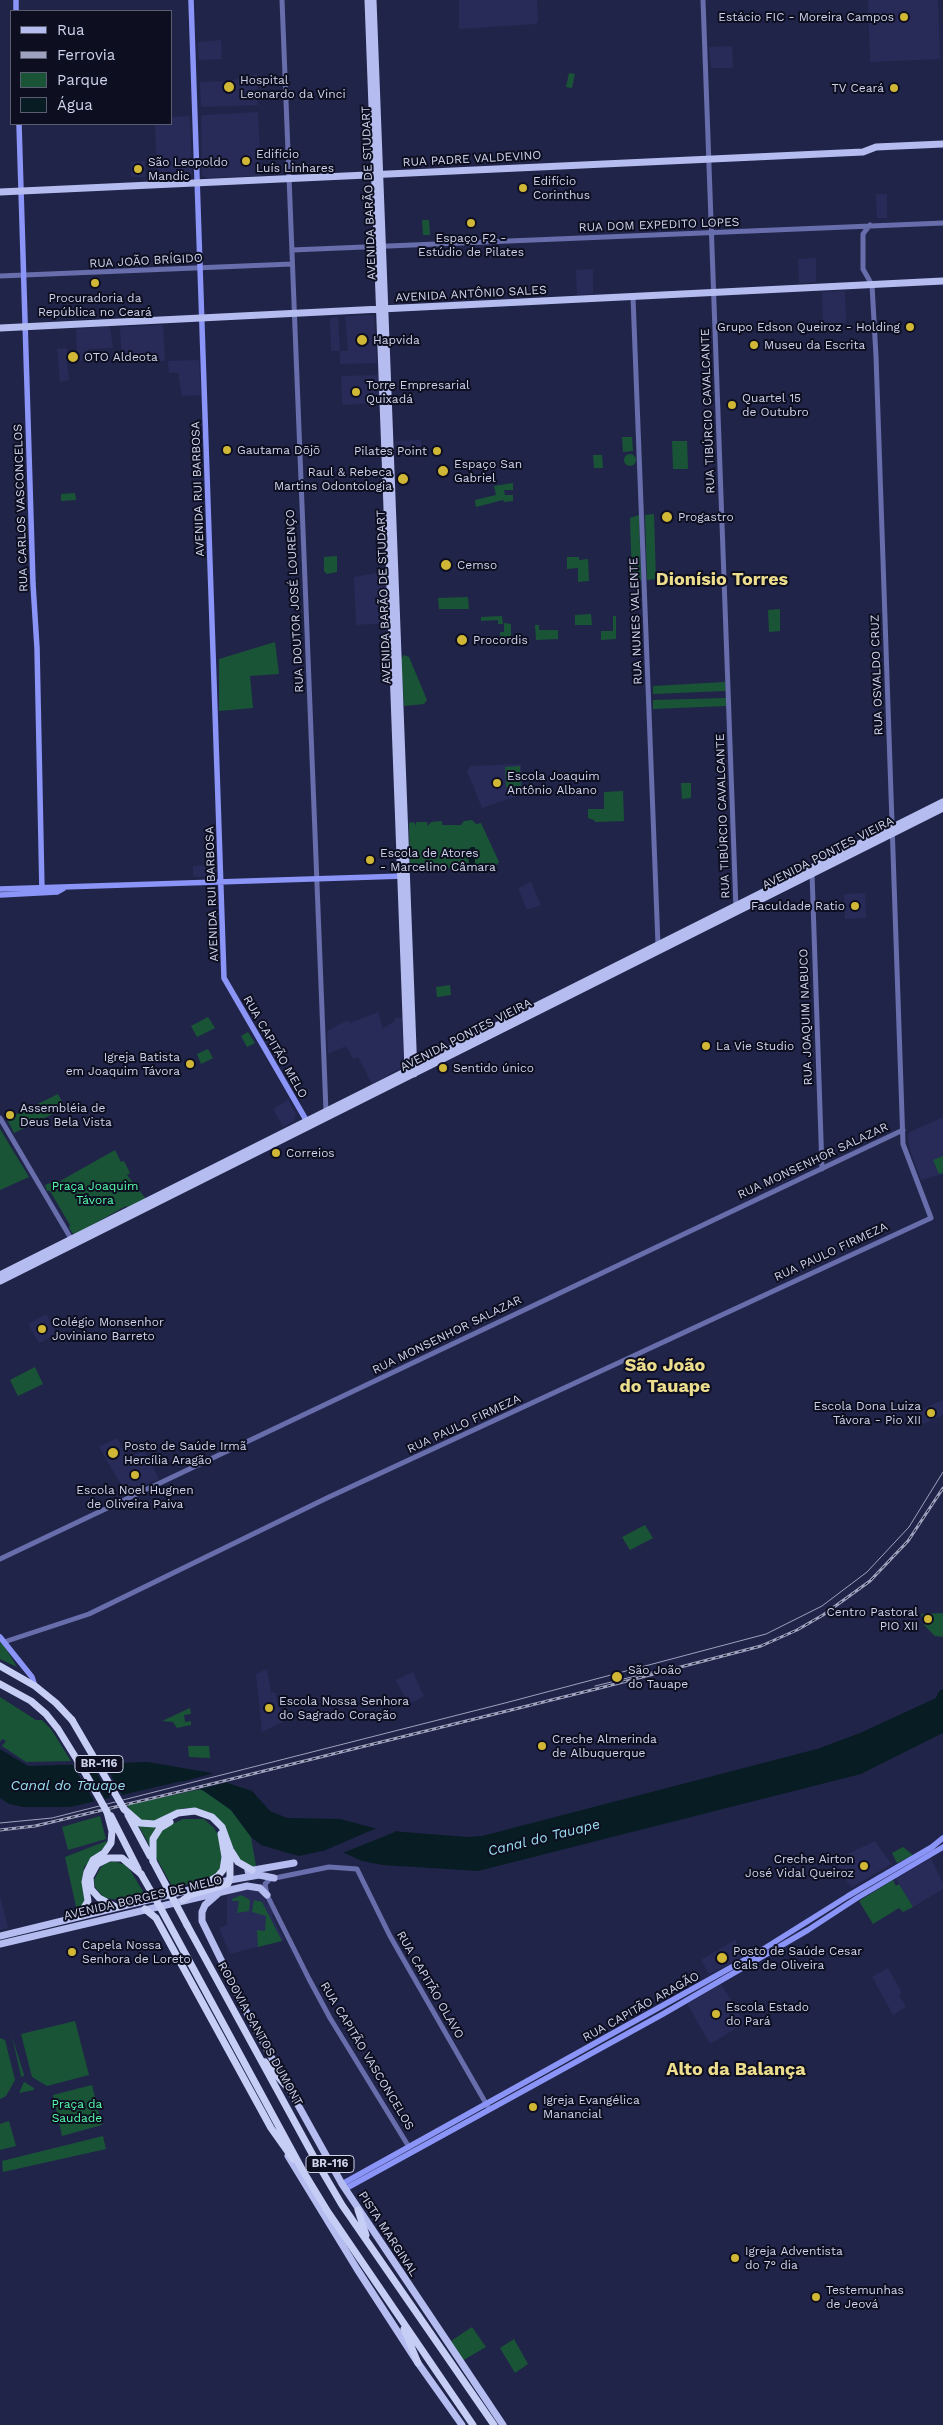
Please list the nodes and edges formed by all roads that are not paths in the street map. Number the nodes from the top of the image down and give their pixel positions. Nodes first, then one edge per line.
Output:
1 (191, 0) edge
2 (282, 0) edge
3 (368, 0) edge
4 (373, 0) edge
5 (703, 0) edge
6 (19, 125) edge
7 (943, 144) edge
8 (709, 160) junction
9 (377, 175) junction
10 (289, 178) junction
11 (198, 182) junction
12 (20, 191) junction
13 (0, 192) edge
14 (943, 223) edge
15 (870, 225) junction
16 (712, 233) junction
17 (380, 246) junction
18 (292, 250) junction
19 (292, 264) junction
20 (200, 268) junction
21 (0, 276) edge
22 (23, 276) junction
23 (943, 281) edge
24 (872, 285) junction
25 (714, 293) junction
26 (633, 297) junction
27 (383, 310) junction
28 (294, 314) junction
29 (202, 319) junction
30 (24, 327) junction
31 (0, 328) edge
32 (943, 802) edge
33 (943, 808) edge
34 (893, 830) junction
35 (815, 866) junction
36 (811, 875) junction
37 (404, 876) junction
38 (316, 878) junction
39 (222, 881) junction
40 (0, 889) edge
41 (42, 890) junction
42 (0, 895) edge
43 (736, 909) junction
44 (658, 945) junction
45 (224, 978) joint
46 (412, 1071) junction
47 (326, 1111) junction
48 (0, 1118) edge
49 (308, 1124) junction
50 (903, 1130) junction
51 (822, 1169) junction
52 (931, 1218) joint
53 (73, 1241) junction
54 (0, 1275) edge
55 (0, 1281) edge
56 (0, 1559) edge
57 (2, 1640) edge
58 (0, 1666) edge
59 (0, 1684) edge
60 (35, 1686) junction
61 (124, 1809) junction
62 (107, 1812) junction
63 (161, 1824) junction
64 (943, 1838) edge
65 (943, 1847) edge
66 (230, 1849) junction
67 (102, 1858) junction
68 (152, 1861) junction
69 (357, 1868) joint
70 (252, 1870) junction
71 (141, 1874) junction
72 (259, 1875) junction
73 (230, 1878) junction
74 (274, 1878) junction
75 (200, 1887) junction
76 (230, 1889) junction
77 (221, 1891) junction
78 (267, 1895) junction
79 (183, 1900) junction
80 (116, 1906) junction
81 (144, 1909) junction
82 (79, 1916) junction
83 (0, 1936) edge
84 (0, 1944) edge
85 (759, 1956) junction
86 (256, 2051) junction
87 (286, 2086) junction
88 (488, 2107) junction
89 (281, 2144) junction
90 (409, 2147) junction
91 (303, 2171) junction
92 (343, 2187) junction
93 (358, 2210) junction
94 (370, 2244) junction
95 (400, 2318) junction
96 (418, 2363) junction
97 (462, 2425) edge
98 (473, 2425) edge
99 (494, 2425) edge
100 (503, 2425) edge

1 - 11 main road, AVENIDA RUI BARBOSA
2 - 10 street, RUA DOUTOR JOSÉ LOURENÇO
3 - 9 main road, AVENIDA BARÃO DE STUDART
4 - 9 main road, AVENIDA BARÃO DE STUDART
5 - 8 street, RUA TIBÚRCIO CAVALCANTE
6 - 12 main road, RUA CARLOS VASCONCELOS
7 - 8 main road, RUA PADRE VALDEVINO
8 - 9 main road, RUA PADRE VALDEVINO
8 - 16 street, RUA TIBÚRCIO CAVALCANTE
9 - 10 main road, RUA PADRE VALDEVINO
9 - 17 main road, AVENIDA BARÃO DE STUDART
10 - 11 main road, RUA PADRE VALDEVINO
10 - 18 street, RUA DOUTOR JOSÉ LOURENÇO
11 - 12 main road, RUA PADRE VALDEVINO
11 - 20 main road, AVENIDA RUI BARBOSA
12 - 13 main road, RUA PADRE VALDEVINO
12 - 22 main road, RUA CARLOS VASCONCELOS
14 - 15 street, RUA DOM EXPEDITO LOPES
15 - 16 street, RUA DOM EXPEDITO LOPES
15 - 24 street, RUA OSVALDO CRUZ
16 - 17 street, RUA DOM EXPEDITO LOPES
16 - 25 street, RUA TIBÚRCIO CAVALCANTE
17 - 18 street
17 - 27 main road, AVENIDA BARÃO DE STUDART
18 - 19 street, RUA DOUTOR JOSÉ LOURENÇO
19 - 20 street, RUA JOÃO BRÍGIDO
19 - 28 street, RUA DOUTOR JOSÉ LOURENÇO
20 - 22 street, RUA JOÃO BRÍGIDO
20 - 29 main road, AVENIDA RUI BARBOSA
21 - 22 street, RUA JOÃO BRÍGIDO
22 - 30 main road, RUA CARLOS VASCONCELOS
23 - 24 main road, AVENIDA ANTÔNIO SALES
24 - 25 main road, AVENIDA ANTÔNIO SALES
24 - 34 street, RUA OSVALDO CRUZ
25 - 26 main road, AVENIDA ANTÔNIO SALES
25 - 43 street, RUA TIBÚRCIO CAVALCANTE
26 - 27 main road, AVENIDA ANTÔNIO SALES
26 - 44 street, RUA NUNES VALENTE
27 - 28 main road, AVENIDA ANTÔNIO SALES
27 - 37 main road, AVENIDA BARÃO DE STUDART
28 - 29 main road, AVENIDA ANTÔNIO SALES
28 - 38 street, RUA DOUTOR JOSÉ LOURENÇO
29 - 30 main road, AVENIDA ANTÔNIO SALES
29 - 39 main road, AVENIDA RUI BARBOSA
30 - 31 main road, AVENIDA ANTÔNIO SALES
30 - 41 main road, RUA CARLOS VASCONCELOS
32 - 34 main road, AVENIDA PONTES VIEIRA
33 - 34 main road, AVENIDA PONTES VIEIRA
34 - 35 main road, AVENIDA PONTES VIEIRA
34 - 36 main road, AVENIDA PONTES VIEIRA
34 - 50 street, RUA OSVALDO CRUZ
35 - 36 street, RUA JOAQUIM NABUCO
35 - 43 main road, AVENIDA PONTES VIEIRA
36 - 43 main road, AVENIDA PONTES VIEIRA
36 - 51 street, RUA JOAQUIM NABUCO
37 - 38 main road
37 - 46 main road, AVENIDA BARÃO DE STUDART
38 - 39 main road
38 - 47 street, RUA DOUTOR JOSÉ LOURENÇO
39 - 41 main road
39 - 45 main road, AVENIDA RUI BARBOSA
40 - 41 main road
41 - 42 main road
43 - 44 main road, AVENIDA PONTES VIEIRA
43 - 46 main road, AVENIDA PONTES VIEIRA
44 - 46 main road, AVENIDA PONTES VIEIRA
45 - 49 main road, RUA CAPITÃO MELO
46 - 47 main road, AVENIDA PONTES VIEIRA
46 - 49 main road, AVENIDA PONTES VIEIRA
47 - 49 main road, AVENIDA PONTES VIEIRA
48 - 53 street
49 - 53 main road, AVENIDA PONTES VIEIRA
50 - 51 street, RUA MONSENHOR SALAZAR
50 - 52 street, RUA OSVALDO CRUZ
51 - 56 street, RUA MONSENHOR SALAZAR
52 - 57 street, RUA PAULO FIRMEZA
53 - 54 main road, AVENIDA PONTES VIEIRA
53 - 55 main road, AVENIDA PONTES VIEIRA
57 - 60 main road
58 - 60 highway, RODOVIA SANTOS DUMONT / BR-116
59 - 62 highway, RODOVIA SANTOS DUMONT / BR-116, bridge
60 - 61 highway, RODOVIA SANTOS DUMONT / BR-116, bridge
61 - 63 highway
61 - 68 highway, RODOVIA SANTOS DUMONT / BR-116
62 - 67 highway
62 - 71 highway, RODOVIA SANTOS DUMONT / BR-116
63 - 66 highway
63 - 68 highway
63 - 75 highway
64 - 85 main road, RUA CAPITÃO ARAGÃO
65 - 85 main road, RUA CAPITÃO ARAGÃO
66 - 70 highway
66 - 73 highway
67 - 71 highway
67 - 80 highway
67 - 82 highway
68 - 86 highway, RODOVIA SANTOS DUMONT / BR-116, bridge
69 - 74 street, AVENIDA BORGES DE MELO
69 - 88 street, RUA CAPITÃO OLAVO
70 - 72 main road
70 - 73 main road
71 - 91 highway, RODOVIA SANTOS DUMONT / BR-116, bridge
72 - 73 main road, AVENIDA BORGES DE MELO
72 - 74 main road, AVENIDA BORGES DE MELO
72 - 76 main road
73 - 75 main road, AVENIDA BORGES DE MELO
73 - 79 highway
74 - 78 street
75 - 80 main road, AVENIDA BORGES DE MELO
76 - 77 main road, AVENIDA BORGES DE MELO
76 - 78 main road, AVENIDA BORGES DE MELO
77 - 79 main road, AVENIDA BORGES DE MELO
77 - 87 main road, PISTA MARGINAL / BR-116
78 - 90 street, RUA CAPITÃO VASCONCELOS
79 - 81 main road, AVENIDA BORGES DE MELO
80 - 82 main road, AVENIDA BORGES DE MELO
81 - 84 main road, AVENIDA BORGES DE MELO
81 - 89 highway
82 - 83 main road, AVENIDA BORGES DE MELO
85 - 88 main road, RUA CAPITÃO ARAGÃO
86 - 87 highway
86 - 94 highway, RODOVIA SANTOS DUMONT / BR-116
87 - 92 main road, PISTA MARGINAL / BR-116
88 - 90 main road, RUA CAPITÃO ARAGÃO
88 - 92 main road, RUA CAPITÃO ARAGÃO
89 - 91 highway
89 - 96 main road, BR-116
90 - 92 main road, RUA CAPITÃO ARAGÃO
91 - 95 highway, RODOVIA SANTOS DUMONT / BR-116
92 - 93 main road, PISTA MARGINAL / BR-116
93 - 94 highway
93 - 100 main road, PISTA MARGINAL / BR-116
94 - 99 highway, RODOVIA SANTOS DUMONT / BR-116
95 - 96 highway
95 - 98 highway, RODOVIA SANTOS DUMONT / BR-116
96 - 97 main road, BR-116

